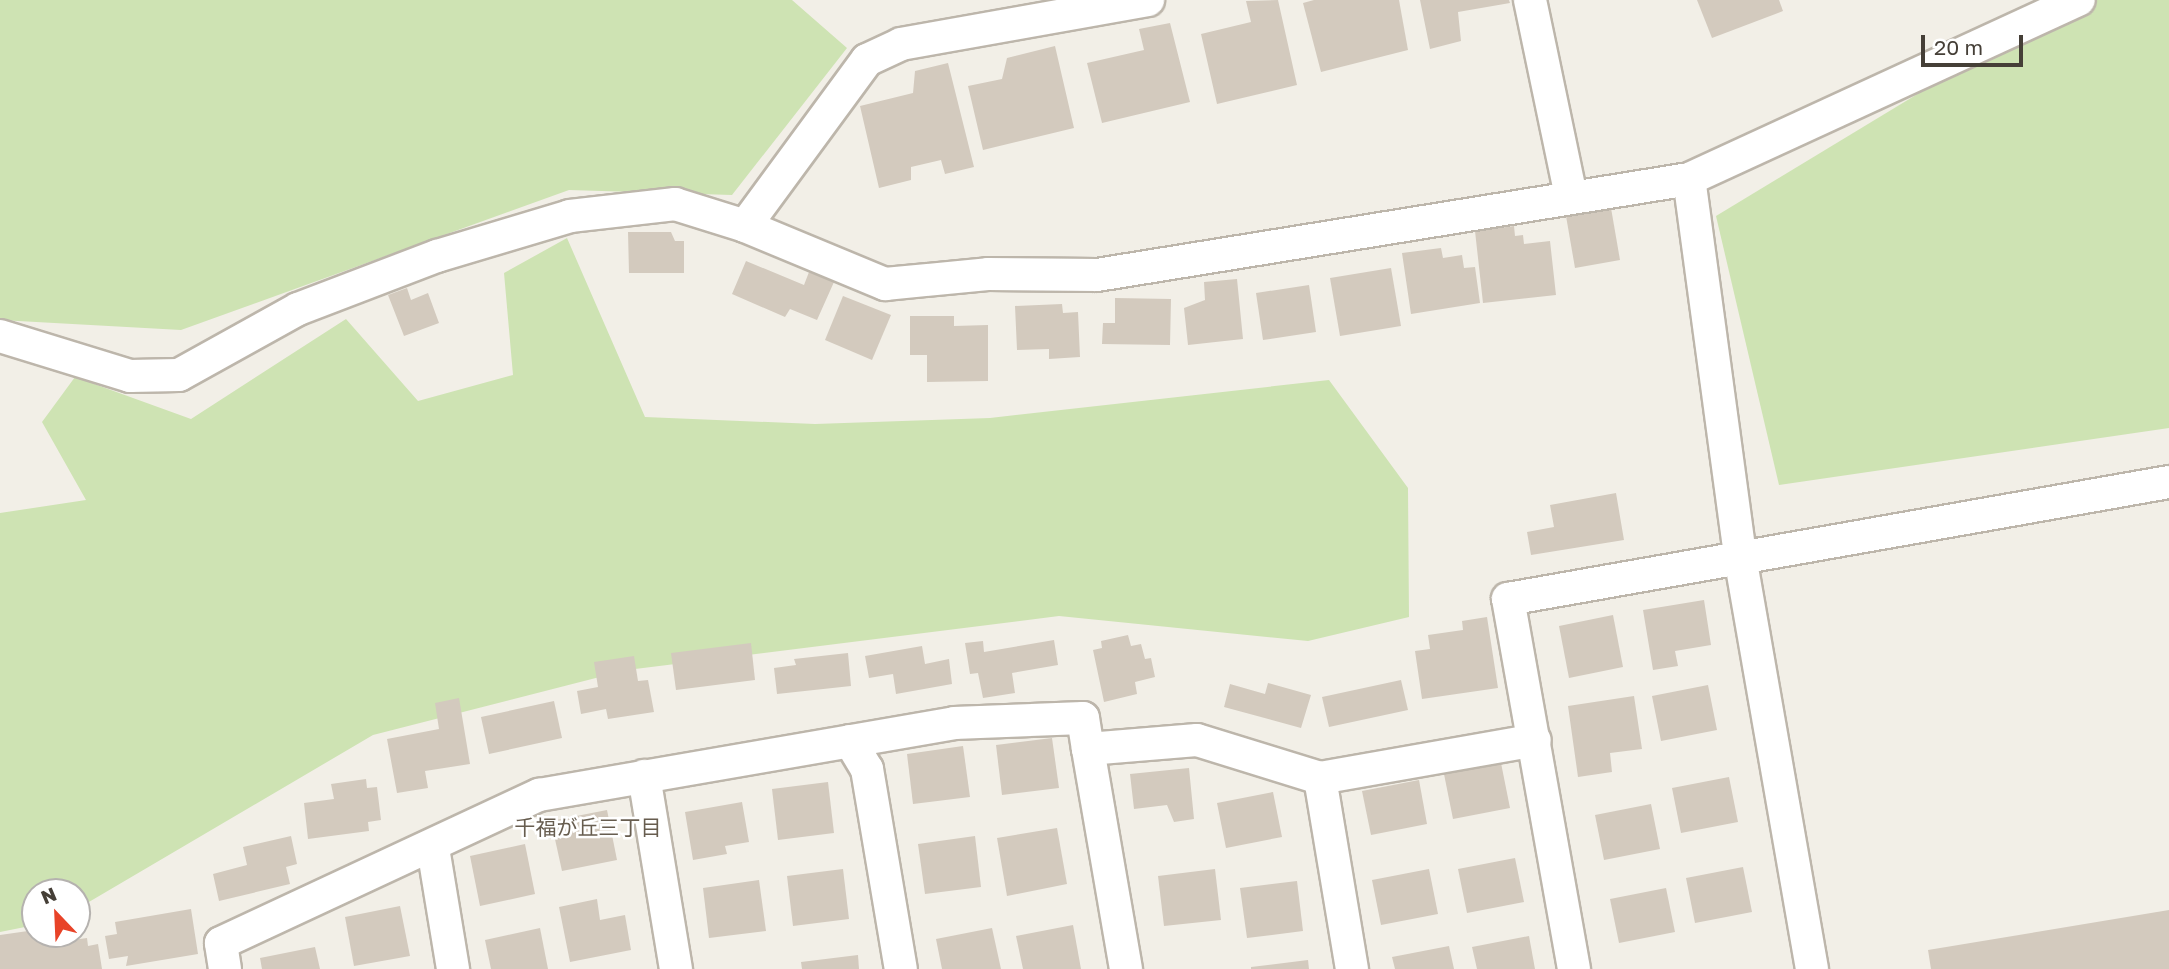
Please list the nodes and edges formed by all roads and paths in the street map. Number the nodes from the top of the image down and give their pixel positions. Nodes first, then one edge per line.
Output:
1 (1148, 0) edge
2 (1530, 0) edge
3 (2079, 0) edge
4 (1689, 179) junction
5 (1572, 196) junction
6 (745, 226) junction
7 (0, 336) edge
8 (2169, 482) edge
9 (1740, 555) junction
10 (1535, 740) junction
11 (850, 741) junction
12 (1088, 749) junction
13 (644, 776) junction
14 (1320, 778) junction
15 (433, 848) junction
16 (225, 969) edge
17 (453, 969) edge
18 (676, 969) edge
19 (901, 969) edge
20 (1126, 969) edge
21 (1353, 969) edge
22 (1574, 969) edge
23 (1812, 969) edge

1 - 6 street
2 - 5 street
3 - 4 street
4 - 5 street
4 - 9 street
5 - 6 street
6 - 7 street
8 - 9 street
9 - 10 street
9 - 23 street
10 - 14 street
10 - 22 street
11 - 12 street
11 - 13 street
11 - 19 street
12 - 14 street
12 - 20 street
13 - 15 street
13 - 18 street
14 - 21 street
15 - 16 street
15 - 17 street

